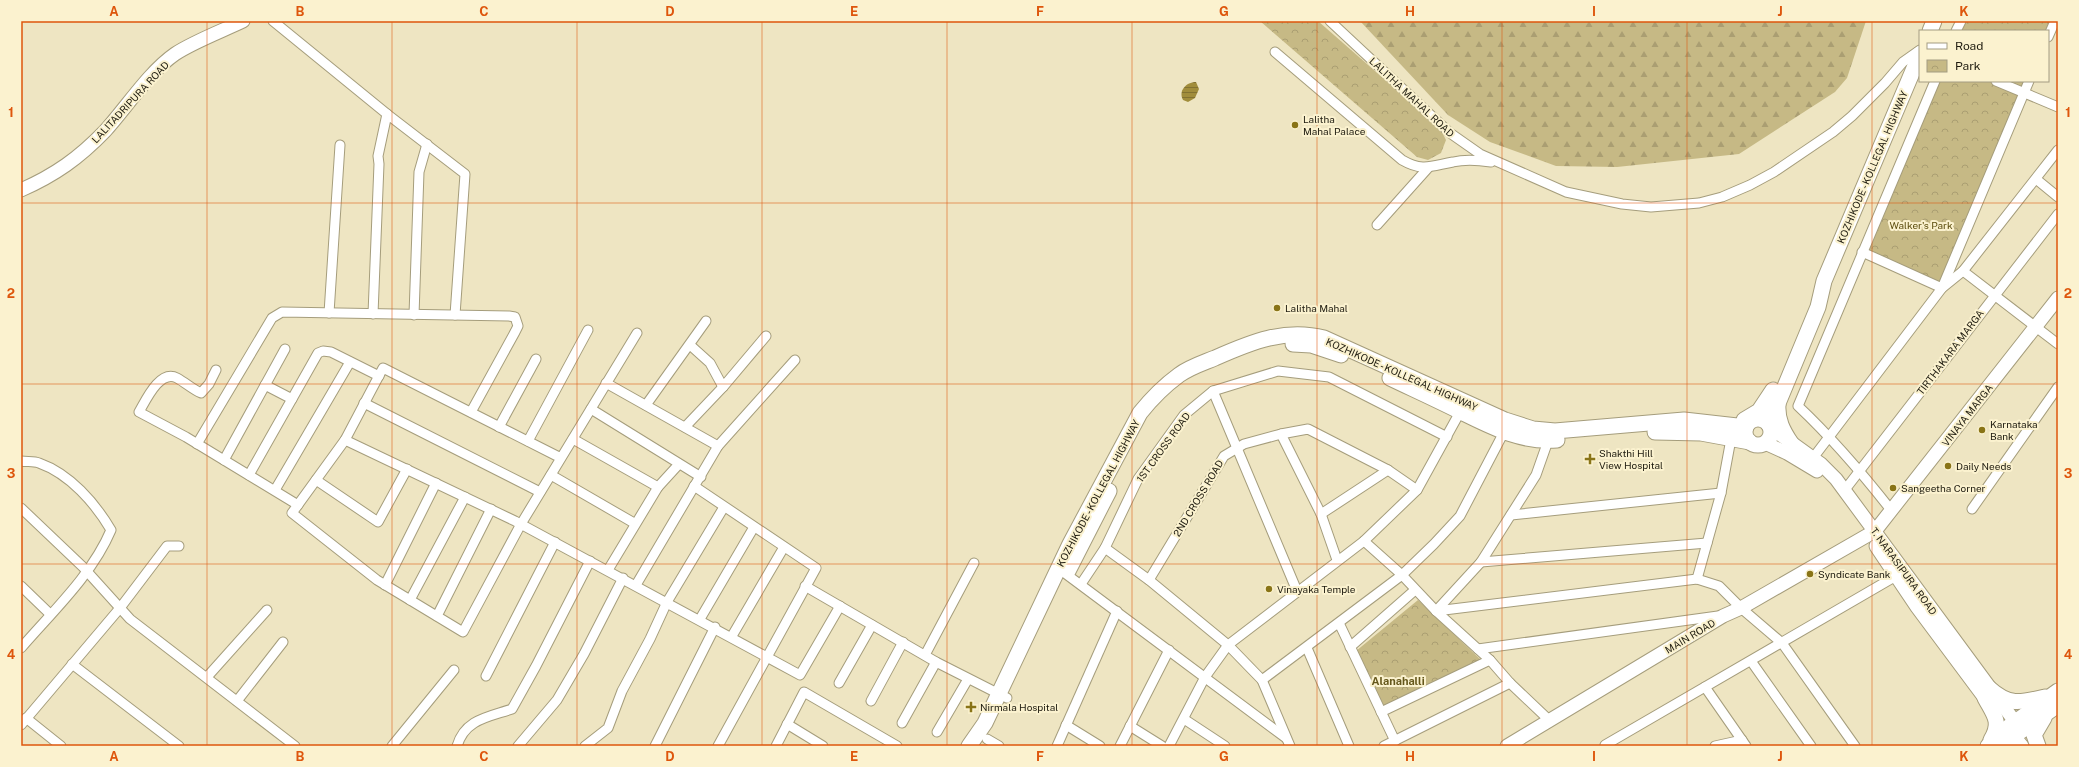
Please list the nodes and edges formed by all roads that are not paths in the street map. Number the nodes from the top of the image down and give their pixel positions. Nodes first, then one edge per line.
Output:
1 (243, 21) edge
2 (273, 21) edge
3 (1330, 21) edge
4 (1961, 21) edge
5 (2055, 21) edge
6 (1956, 30) edge
7 (2049, 35) edge
8 (1919, 51) edge
9 (1275, 52) dead end
10 (1919, 56) edge
11 (1935, 82) edge
12 (1998, 82) edge
13 (2028, 82) edge
14 (2023, 93) junction
15 (2058, 107) edge
16 (387, 114) junction
17 (426, 144) junction
18 (340, 145) dead end
19 (2058, 150) edge
20 (1500, 164) junction
21 (1428, 168) junction
22 (2036, 179) junction
23 (21, 190) edge
24 (2058, 197) edge
25 (2058, 214) edge
26 (1377, 225) dead end
27 (1862, 252) junction
28 (1963, 271) junction
29 (1942, 288) junction
30 (1994, 294) junction
31 (2058, 298) edge
32 (329, 313) junction
33 (373, 314) junction
34 (414, 315) junction
35 (456, 315) junction
36 (706, 320) dead end
37 (2036, 328) junction
38 (588, 330) dead end
39 (637, 333) dead end
40 (766, 336) dead end
41 (2058, 344) edge
42 (690, 345) junction
43 (284, 349) dead end
44 (536, 359) dead end
45 (795, 360) dead end
46 (350, 362) junction
47 (216, 370) dead end
48 (379, 376) junction
49 (606, 383) junction
50 (265, 385) junction
51 (723, 387) junction
52 (2058, 388) edge
53 (1213, 391) junction
54 (1775, 397) junction
55 (292, 399) junction
56 (364, 403) junction
57 (646, 405) junction
58 (591, 409) junction
59 (471, 412) junction
60 (1460, 412) junction
61 (1723, 424) junction
62 (1767, 424) junction
63 (499, 427) junction
64 (685, 427) junction
65 (1746, 427) junction
66 (1504, 432) junction
67 (1580, 433) junction
68 (1281, 434) junction
69 (1830, 436) junction
70 (1447, 437) junction
71 (573, 439) junction
72 (1731, 439) junction
73 (345, 440) junction
74 (1548, 440) junction
75 (528, 441) junction
76 (1750, 442) junction
77 (1765, 443) junction
78 (1791, 443) junction
79 (197, 444) junction
80 (718, 446) junction
81 (1236, 448) junction
82 (561, 458) junction
83 (1813, 458) junction
84 (224, 460) junction
85 (21, 461) edge
86 (679, 464) junction
87 (407, 469) junction
88 (1388, 470) junction
89 (1860, 470) junction
90 (249, 475) junction
91 (551, 475) junction
92 (701, 477) junction
93 (316, 480) junction
94 (436, 483) junction
95 (694, 486) junction
96 (658, 487) junction
97 (275, 490) junction
98 (1417, 490) junction
99 (1844, 491) junction
100 (540, 492) junction
101 (1722, 493) junction
102 (465, 497) junction
103 (298, 505) junction
104 (724, 506) junction
105 (21, 508) edge
106 (1972, 509) dead end
107 (491, 510) junction
108 (1891, 510) junction
109 (1321, 514) junction
110 (1511, 515) junction
111 (634, 523) junction
112 (521, 524) junction
113 (754, 527) junction
114 (1872, 533) junction
115 (1364, 541) junction
116 (555, 542) junction
117 (1707, 543) junction
118 (179, 546) dead end
119 (784, 547) junction
120 (1105, 548) junction
121 (1337, 560) junction
122 (590, 561) junction
123 (1481, 562) junction
124 (974, 563) dead end
125 (608, 570) junction
126 (87, 571) junction
127 (1066, 574) junction
128 (1402, 575) junction
129 (1896, 576) junction
130 (623, 578) junction
131 (1696, 579) junction
132 (1149, 580) junction
133 (1081, 584) junction
134 (385, 585) junction
135 (636, 585) junction
136 (21, 586) edge
137 (805, 586) junction
138 (1415, 590) junction
139 (1297, 591) junction
140 (410, 600) junction
141 (667, 602) junction
142 (840, 606) junction
143 (120, 608) junction
144 (1741, 608) junction
145 (267, 610) dead end
146 (1117, 611) junction
147 (1436, 611) junction
148 (50, 614) junction
149 (437, 616) junction
150 (1723, 616) junction
151 (700, 619) junction
152 (1339, 622) junction
153 (872, 625) junction
154 (715, 627) junction
155 (732, 636) junction
156 (283, 642) dead end
157 (903, 642) junction
158 (1782, 643) junction
159 (1228, 644) junction
160 (22, 646) edge
161 (1307, 648) junction
162 (1350, 648) junction
163 (1478, 649) junction
164 (1170, 650) junction
165 (925, 655) junction
166 (767, 656) junction
167 (1490, 660) junction
168 (1751, 661) junction
169 (936, 662) junction
170 (72, 664) junction
171 (454, 670) dead end
172 (800, 675) junction
173 (486, 676) dead end
174 (207, 677) junction
175 (1205, 677) junction
176 (968, 679) junction
177 (1262, 680) junction
178 (839, 683) dead end
179 (1510, 683) junction
180 (1705, 687) junction
181 (804, 692) junction
182 (1987, 693) junction
183 (1002, 696) junction
184 (2055, 699) edge
185 (237, 700) junction
186 (871, 701) dead end
187 (1381, 712) junction
188 (1184, 719) junction
189 (1549, 720) junction
190 (24, 722) edge
191 (902, 723) dead end
192 (787, 724) junction
193 (1066, 725) junction
194 (1130, 726) junction
195 (937, 732) dead end
196 (2014, 735) edge
197 (1288, 742) edge
198 (1395, 742) junction
199 (1744, 743) edge
200 (989, 744) edge
201 (1605, 745) edge
202 (61, 746) edge
203 (179, 746) edge
204 (294, 746) edge
205 (392, 746) edge
206 (457, 746) edge
207 (518, 746) edge
208 (585, 746) edge
209 (657, 746) edge
210 (718, 746) edge
211 (776, 746) edge
212 (823, 746) edge
213 (897, 746) edge
214 (970, 746) edge
215 (1057, 746) edge
216 (1100, 746) edge
217 (1120, 746) edge
218 (1162, 746) edge
219 (1169, 746) edge
220 (1225, 746) edge
221 (1349, 746) edge
222 (1384, 746) edge
223 (1507, 746) edge
224 (1715, 746) edge
225 (1811, 746) edge
226 (1855, 746) edge
227 (1987, 746) edge
228 (2037, 746) edge

1 - 23 street, LALITADRIPURA ROAD
2 - 16 street
3 - 20 street, LALITHA MAHAL ROAD
4 - 6 street
5 - 7 street
8 - 20 street, LALITHA MAHAL ROAD
9 - 21 street, LALITHA MAHAL ROAD
10 - 54 main road, KOZHIKODE - KOLLEGAL HIGHWAY
11 - 27 street
12 - 14 street
13 - 14 street
14 - 15 street
14 - 29 street
16 - 17 street
16 - 33 street
17 - 34 street
17 - 35 street
18 - 32 street
19 - 22 street
20 - 21 street, LALITHA MAHAL ROAD
21 - 26 street
22 - 24 street
22 - 28 street
25 - 30 street, TIRTHAKARA MARGA
27 - 29 street
27 - 69 street
28 - 29 street
28 - 30 street
29 - 69 street
30 - 37 street
30 - 89 street, TIRTHAKARA MARGA
31 - 37 street, VINAYA MARGA
32 - 33 street
32 - 79 street
33 - 34 street
34 - 35 street
35 - 59 street
36 - 42 street
37 - 41 street
37 - 108 street, VINAYA MARGA
38 - 75 street
39 - 49 street
40 - 51 street
42 - 51 street
42 - 57 street
43 - 50 street
44 - 63 street
45 - 80 street
46 - 48 street
46 - 55 street
46 - 97 street
47 - 79 street
48 - 56 street
48 - 59 street
49 - 57 street
49 - 58 street
50 - 55 street
50 - 84 street
51 - 64 street
52 - 106 street
53 - 70 street, 1ST CROSS ROAD
53 - 81 street
53 - 120 street, 1ST CROSS ROAD
54 - 61 main road
54 - 62 main road, KOZHIKODE - KOLLEGAL HIGHWAY
54 - 78 main road
55 - 90 street
56 - 73 street
56 - 100 street
57 - 64 street
58 - 71 street
58 - 86 street
59 - 63 street
60 - 66 main road, KOZHIKODE - KOLLEGAL HIGHWAY
60 - 70 street
60 - 127 main road, KOZHIKODE - KOLLEGAL HIGHWAY
61 - 65 main road, KOZHIKODE - KOLLEGAL HIGHWAY
61 - 67 main road, KOZHIKODE - KOLLEGAL HIGHWAY
62 - 65 main road
62 - 77 main road
62 - 78 street, T. NARASIPURA ROAD
63 - 75 street
64 - 80 street
65 - 76 main road
66 - 74 main road, KOZHIKODE - KOLLEGAL HIGHWAY
66 - 128 street
67 - 72 main road, KOZHIKODE - KOLLEGAL HIGHWAY
67 - 74 main road, KOZHIKODE - KOLLEGAL HIGHWAY
67 - 183 main road, KOZHIKODE - KOLLEGAL HIGHWAY
68 - 81 street, 2ND CROSS ROAD
68 - 88 street, 2ND CROSS ROAD
68 - 109 street
69 - 83 street
69 - 89 street
70 - 98 street
71 - 82 street
71 - 96 street
72 - 76 main road, KOZHIKODE - KOLLEGAL HIGHWAY
72 - 101 street
73 - 87 street
73 - 93 street
74 - 110 street
75 - 82 street
76 - 77 main road
77 - 114 street, T. NARASIPURA ROAD
78 - 83 street, T. NARASIPURA ROAD
79 - 84 street
80 - 92 street
81 - 132 street, 2ND CROSS ROAD
81 - 139 street
82 - 91 street
83 - 99 street, T. NARASIPURA ROAD
84 - 90 street
85 - 126 street
86 - 92 street
86 - 96 street
87 - 93 street
87 - 94 street
88 - 98 street, 2ND CROSS ROAD
88 - 109 street
89 - 99 street, TIRTHAKARA MARGA
89 - 108 street
90 - 97 street
91 - 100 street
91 - 111 street
92 - 95 street
93 - 103 street
94 - 102 street
94 - 134 street
95 - 104 street
95 - 135 street
96 - 111 street
97 - 103 street
98 - 115 street
99 - 114 street, T. NARASIPURA ROAD
100 - 112 street
101 - 110 street
101 - 117 street
102 - 107 street
102 - 140 street
103 - 134 street
104 - 113 street
104 - 141 street
105 - 126 street
107 - 112 street
107 - 149 street
108 - 114 street, VINAYA MARGA
109 - 121 street
110 - 123 street
111 - 125 street
112 - 116 street
112 - 149 street
113 - 119 street
113 - 151 street
114 - 129 street, T. NARASIPURA ROAD
114 - 144 street, MAIN ROAD
114 - 182 street, T. NARASIPURA ROAD
115 - 121 street
115 - 128 street
116 - 122 street
116 - 173 street
117 - 123 street
117 - 131 street
118 - 143 street
119 - 137 street
119 - 155 street
120 - 132 street
120 - 133 street, 1ST CROSS ROAD
121 - 139 street
122 - 125 street
122 - 206 street
123 - 147 street
124 - 165 street
125 - 130 street
126 - 143 street
126 - 148 street
127 - 133 street
127 - 183 main road, KOZHIKODE - KOLLEGAL HIGHWAY
128 - 138 street
128 - 152 street
129 - 158 street
129 - 182 street, T. NARASIPURA ROAD
130 - 135 street
130 - 207 street
131 - 144 street
131 - 147 street
132 - 159 street
133 - 146 street
134 - 140 street
135 - 141 street
136 - 148 street
137 - 142 street
137 - 166 street
138 - 147 street
138 - 162 street
139 - 159 street
140 - 149 street
141 - 151 street
141 - 208 street
142 - 153 street
142 - 172 street
143 - 170 street
143 - 174 street
144 - 150 street, MAIN ROAD
144 - 158 street
145 - 174 street
146 - 164 street
146 - 193 street
147 - 163 street
148 - 160 street
150 - 163 street
150 - 189 street, MAIN ROAD
151 - 154 street
152 - 161 street
152 - 162 street
153 - 157 street
153 - 178 street
154 - 155 street
154 - 209 street
155 - 166 street
156 - 185 street
157 - 165 street
157 - 186 street
158 - 168 street
158 - 226 street
159 - 175 street
159 - 177 street
161 - 177 street
161 - 221 street
162 - 187 street
163 - 167 street
164 - 175 street
164 - 194 street
165 - 169 street
166 - 172 street
166 - 210 street
167 - 179 street
167 - 187 street
168 - 180 street
168 - 225 street
169 - 176 street
169 - 191 street
170 - 190 street
170 - 203 street
171 - 205 street
172 - 181 street
174 - 185 street
175 - 188 street
175 - 197 street
176 - 183 street
176 - 195 street
177 - 197 street
179 - 189 street
179 - 198 street
180 - 199 street
180 - 201 street
181 - 192 street
181 - 213 street
182 - 184 main road
182 - 196 street, T. NARASIPURA ROAD
182 - 227 main road
183 - 200 main road, KOZHIKODE - KOLLEGAL HIGHWAY
183 - 214 main road, KOZHIKODE - KOLLEGAL HIGHWAY
184 - 196 main road
184 - 228 main road
185 - 204 street
187 - 198 street
188 - 219 street
188 - 220 street
189 - 223 street, MAIN ROAD
190 - 202 street
192 - 211 street
192 - 212 street
193 - 215 street
193 - 216 street
194 - 217 street
194 - 218 street
196 - 227 main road
196 - 228 street, T. NARASIPURA ROAD
198 - 222 street
199 - 224 street

